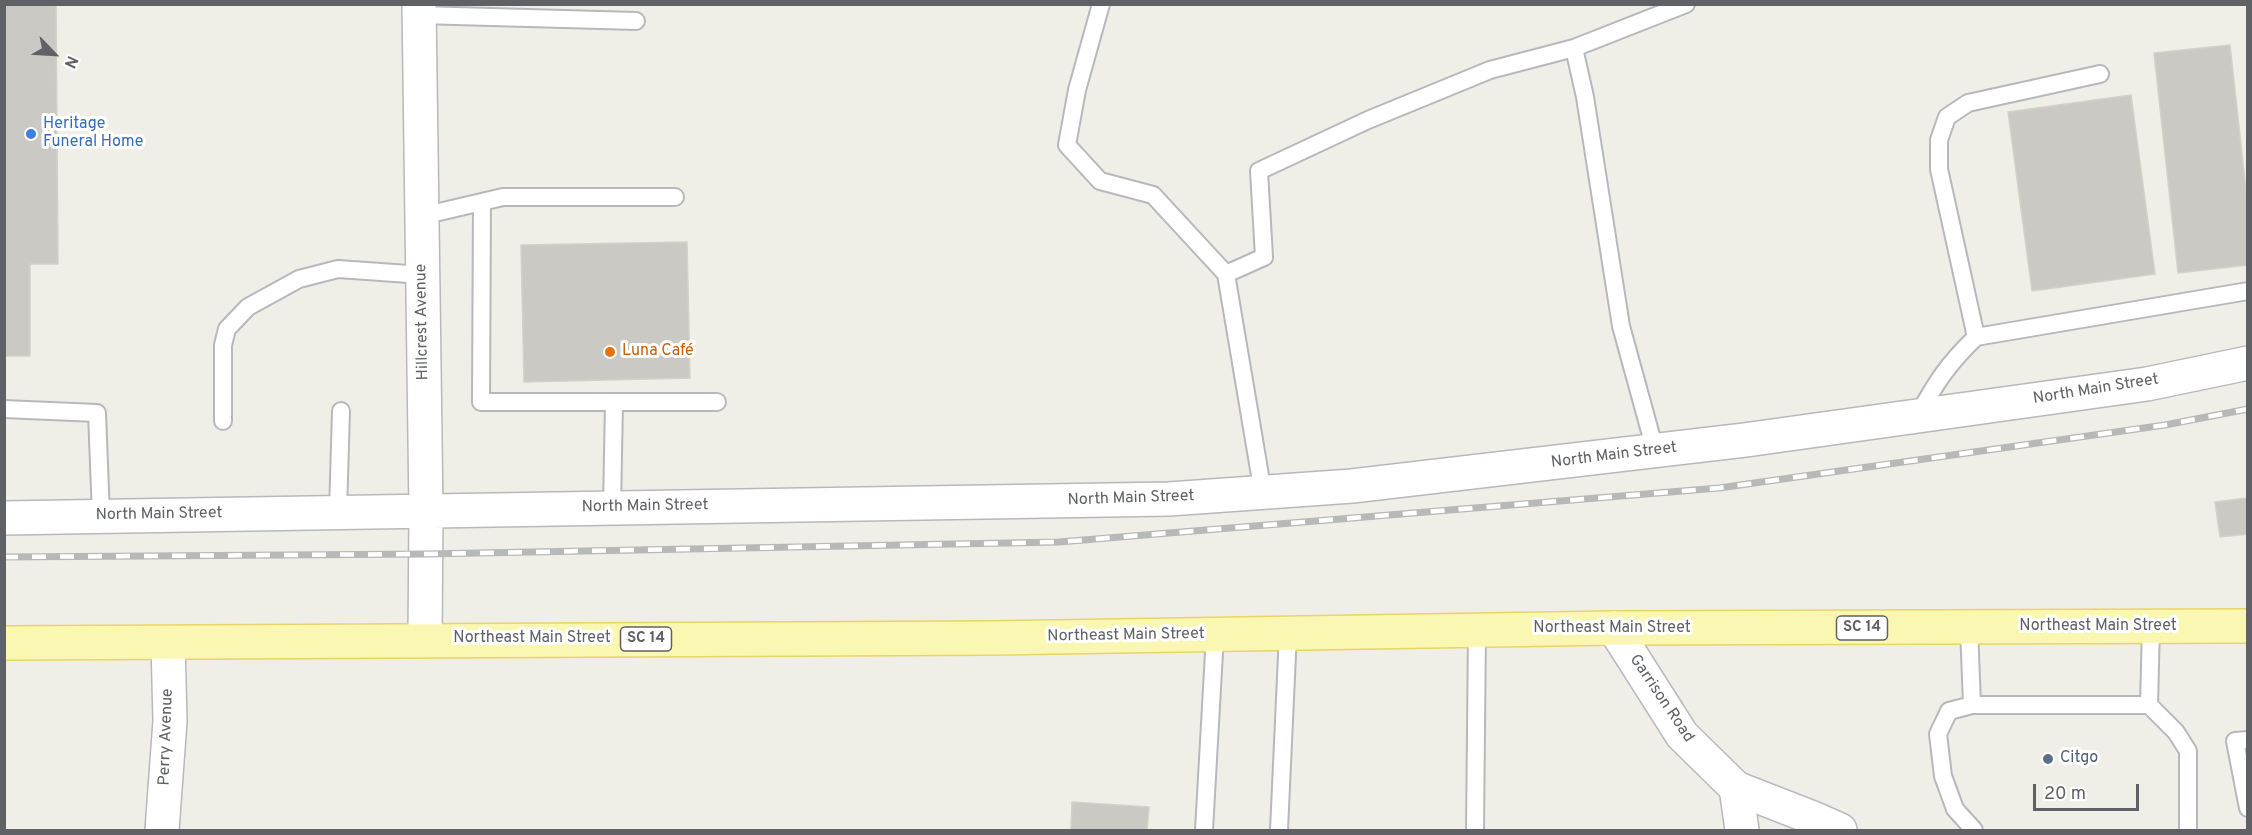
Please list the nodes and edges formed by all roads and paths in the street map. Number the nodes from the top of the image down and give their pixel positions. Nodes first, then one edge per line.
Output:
1 (1101, 4) edge
2 (1686, 4) edge
3 (419, 10) edge
4 (636, 21) dead end
5 (1574, 48) junction
6 (2100, 74) dead end
7 (675, 197) dead end
8 (482, 202) junction
9 (422, 216) junction
10 (1227, 274) junction
11 (423, 275) junction
12 (2247, 291) edge
13 (1976, 337) junction
14 (2247, 363) edge
15 (614, 402) junction
16 (717, 402) dead end
17 (4, 410) edge
18 (341, 411) dead end
19 (1918, 416) junction
20 (223, 421) dead end
21 (1655, 450) junction
22 (1263, 493) junction
23 (612, 508) junction
24 (426, 511) junction
25 (338, 512) junction
26 (100, 516) junction
27 (4, 518) edge
28 (2151, 626) junction
29 (2247, 626) edge
30 (1969, 627) junction
31 (1614, 628) junction
32 (1478, 630) junction
33 (1288, 633) junction
34 (1215, 634) junction
35 (425, 640) junction
36 (4, 643) edge
37 (168, 643) junction
38 (1972, 705) junction
39 (2149, 705) junction
40 (2247, 740) edge
41 (1736, 789) junction
42 (2247, 808) edge
43 (162, 831) edge
44 (1204, 831) edge
45 (1279, 831) edge
46 (1475, 831) edge
47 (1742, 831) edge
48 (1840, 831) edge
49 (1974, 831) edge
50 (2188, 831) edge

1 - 10 lane
2 - 5 lane
3 - 4 lane
3 - 9 street, Hillcrest Avenue
5 - 10 lane
5 - 21 lane
6 - 13 lane
7 - 8 lane
8 - 9 lane
8 - 15 lane
9 - 11 street, Hillcrest Avenue
10 - 22 lane
11 - 20 lane
11 - 24 street, Hillcrest Avenue
12 - 13 lane
13 - 19 lane
14 - 19 street, North Main Street
15 - 16 lane
15 - 23 lane
17 - 26 lane
18 - 25 lane
19 - 21 street, North Main Street
21 - 22 street, North Main Street
22 - 23 street, North Main Street
23 - 24 street, North Main Street
24 - 25 street, North Main Street
24 - 35 street, Hillcrest Avenue
25 - 26 street, North Main Street
26 - 27 street, North Main Street
28 - 29 main road, Northeast Main Street / SC 14
28 - 30 main road, Northeast Main Street / SC 14
28 - 39 lane
30 - 31 main road, Northeast Main Street / SC 14
30 - 38 lane
31 - 32 main road, Northeast Main Street / SC 14
31 - 41 street, Garrison Road
32 - 33 main road, Northeast Main Street / SC 14
32 - 46 lane
33 - 34 main road, Northeast Main Street / SC 14
33 - 45 lane
34 - 35 main road, Northeast Main Street / SC 14
34 - 44 lane
35 - 37 main road, Northeast Main Street / SC 14
36 - 37 main road, Northeast Main Street / SC 14
37 - 43 street, Perry Avenue
38 - 39 lane
38 - 49 lane
39 - 50 lane
40 - 42 lane
41 - 47 street
41 - 48 street, Garrison Road

